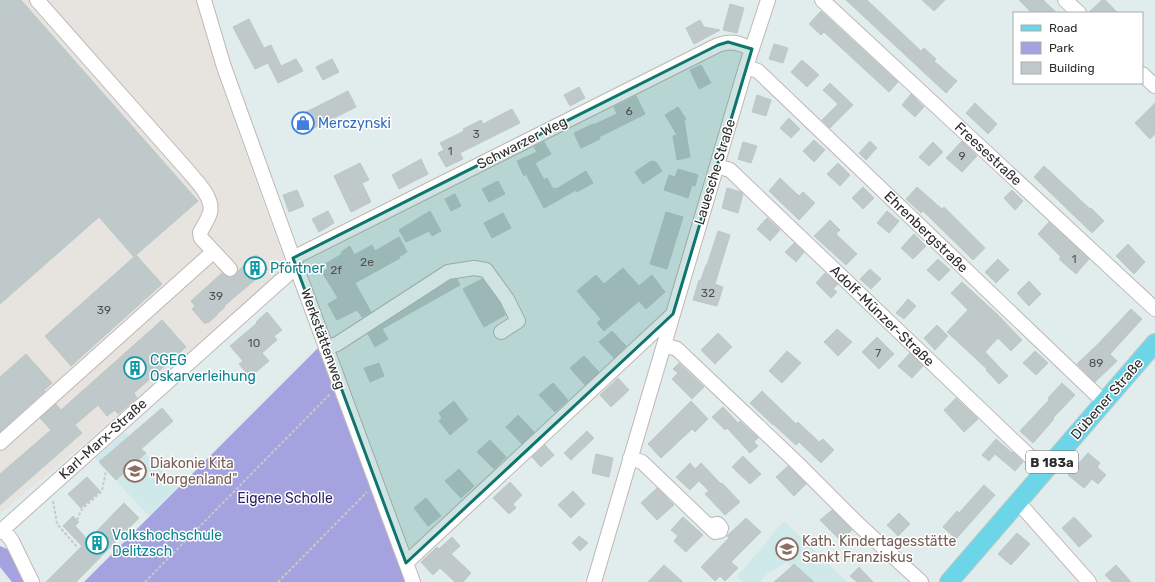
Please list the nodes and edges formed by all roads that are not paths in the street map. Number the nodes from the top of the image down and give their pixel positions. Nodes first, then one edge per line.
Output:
1 (37, 0) edge
2 (204, 0) edge
3 (768, 0) edge
4 (822, 0) edge
5 (1065, 0) edge
6 (1078, 12) edge
7 (752, 49) junction
8 (746, 68) junction
9 (1143, 75) edge
10 (1155, 86) edge
11 (717, 166) junction
12 (213, 252) junction
13 (295, 263) junction
14 (230, 269) dead end
15 (1155, 309) edge
16 (673, 314) junction
17 (501, 332) dead end
18 (1155, 343) edge
19 (664, 345) junction
20 (326, 348) junction
21 (1104, 402) junction
22 (0, 443) edge
23 (630, 458) junction
24 (1045, 471) junction
25 (1018, 502) junction
26 (707, 524) dead end
27 (2, 530) edge
28 (406, 563) junction
29 (32, 582) edge
30 (414, 582) edge
31 (594, 582) edge
32 (921, 582) edge
33 (949, 582) edge
34 (1089, 582) edge

1 - 12 street
2 - 13 street, Werkstättenweg
3 - 7 street, Lauesche Straße
4 - 15 street, Freesestraße
5 - 6 street
7 - 8 street, Lauesche Straße
7 - 13 street, Schwarzer Weg
8 - 11 street, Lauesche Straße
8 - 21 street, Ehrenbergstraße
9 - 10 street
11 - 16 street, Lauesche Straße
11 - 24 street, Adolf-Münzer-Straße
12 - 14 street
12 - 22 street
13 - 20 street, Werkstättenweg
13 - 27 street, Karl-Marx-Straße
16 - 19 street, Lauesche Straße
16 - 28 street
17 - 20 street
18 - 21 main road, Dübener Straße / B 183a
19 - 23 street, Lauesche Straße
19 - 32 street
20 - 28 street, Werkstättenweg
21 - 24 main road, Dübener Straße / B 183a
23 - 26 street
23 - 31 street, Lauesche Straße
24 - 25 main road, Dübener Straße / B 183a
25 - 33 main road, Dübener Straße / B 183a
25 - 34 street
27 - 29 street
28 - 30 street, Werkstättenweg

